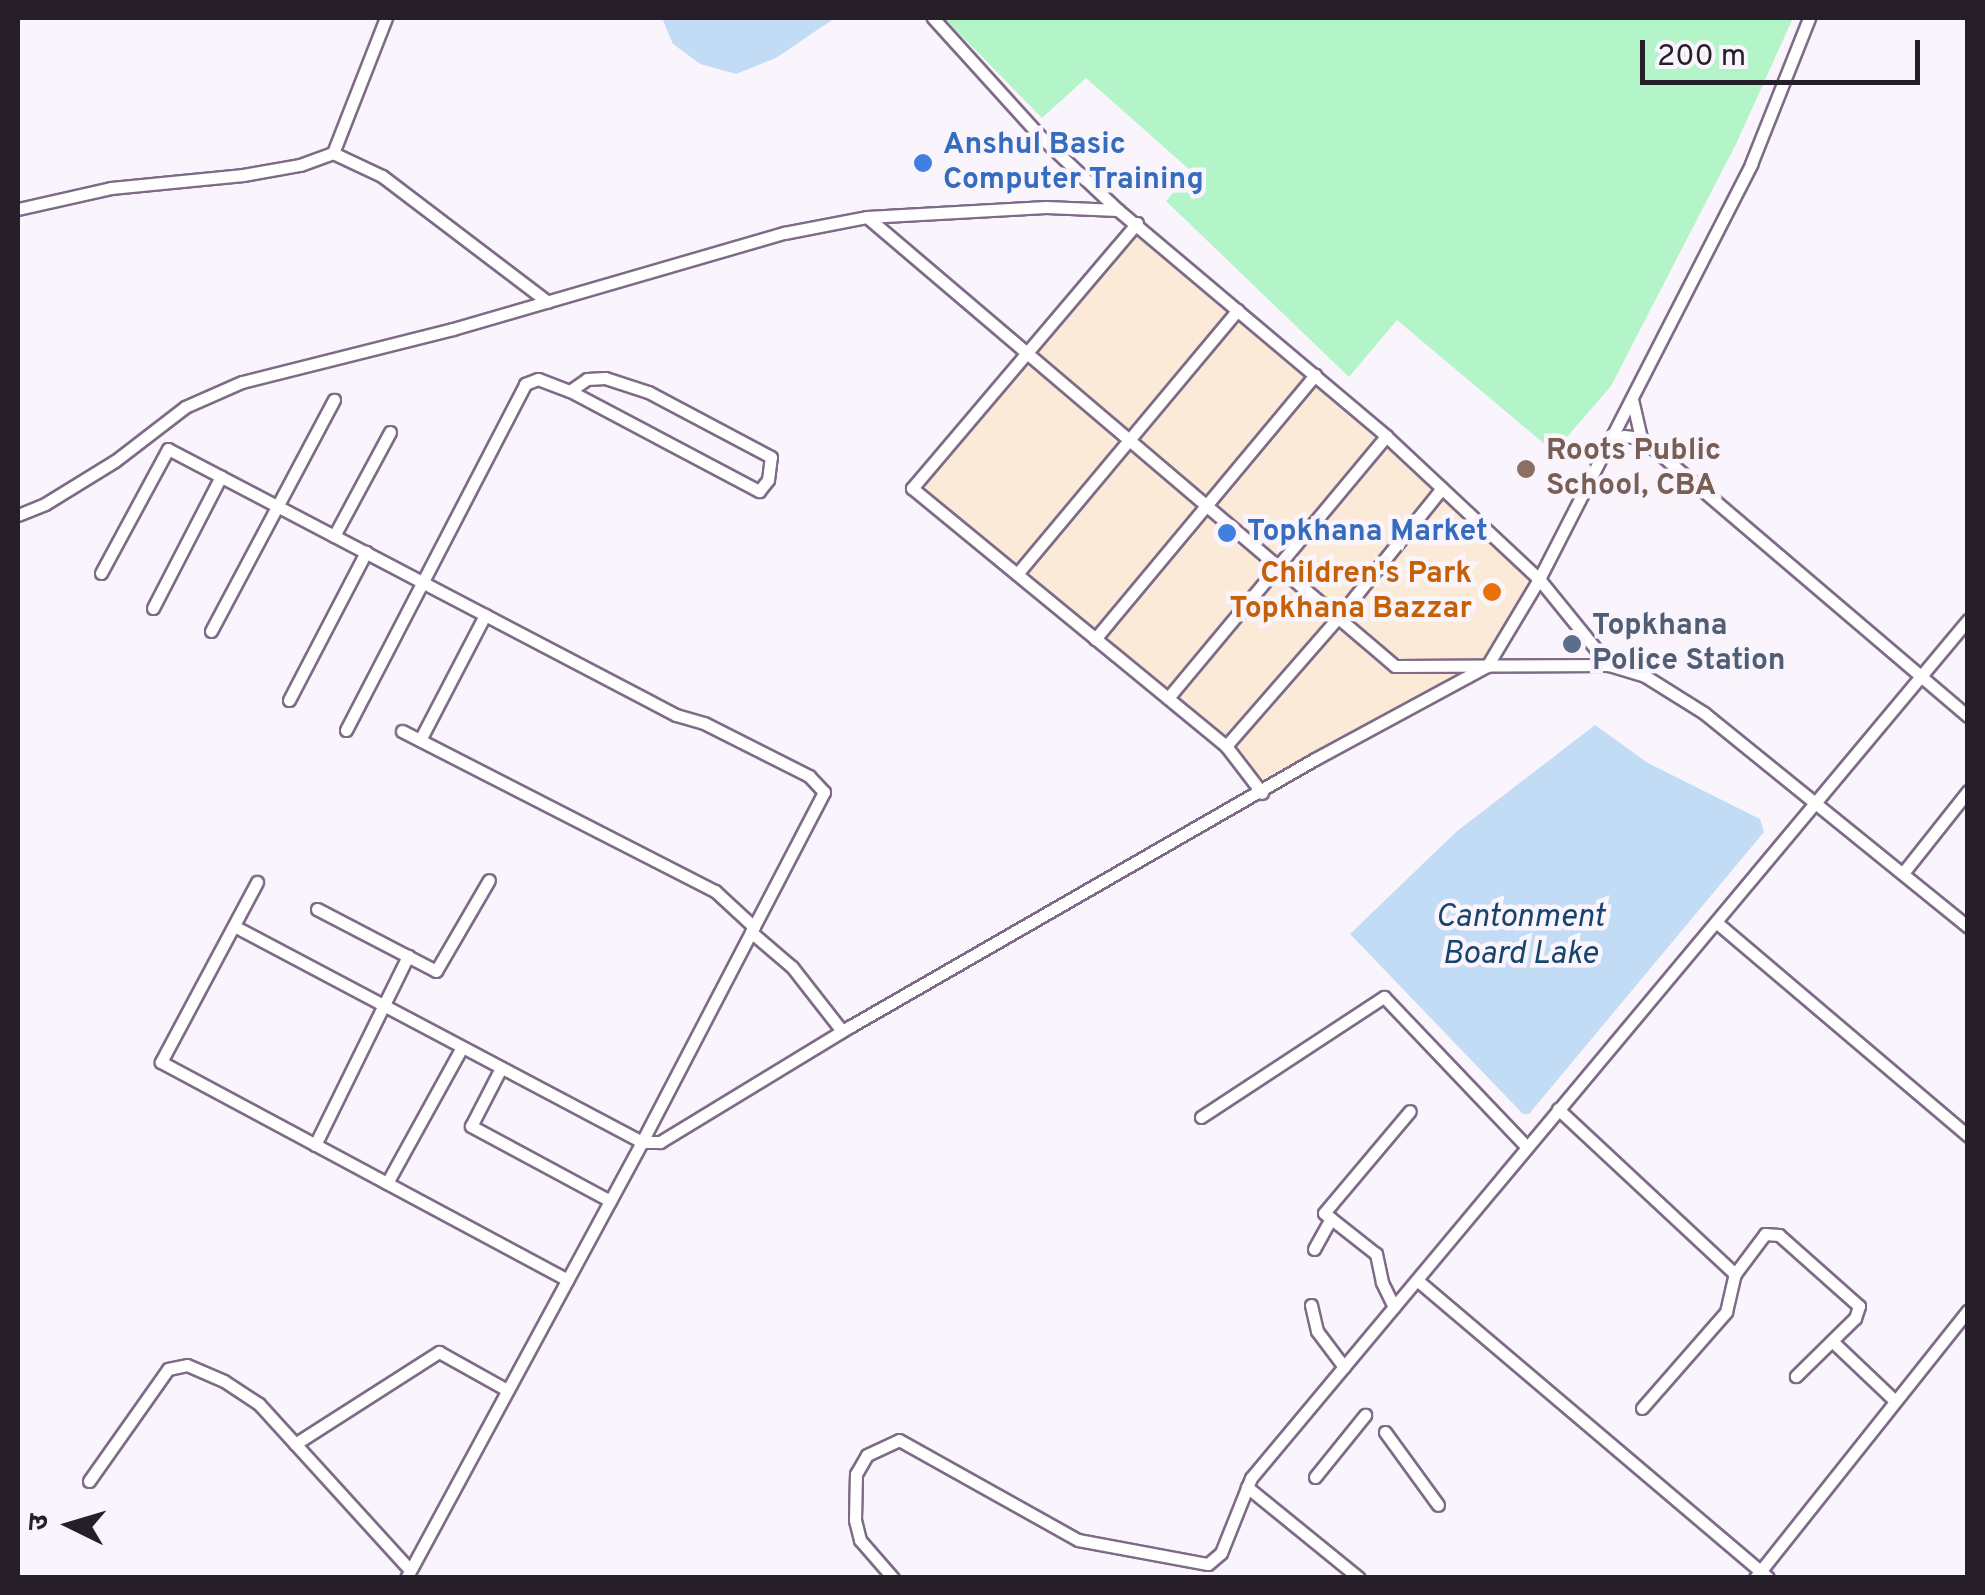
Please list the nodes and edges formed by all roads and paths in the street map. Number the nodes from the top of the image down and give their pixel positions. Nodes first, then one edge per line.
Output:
1 (386, 18) edge
2 (933, 18) edge
3 (1810, 18) edge
4 (334, 153) junction
5 (18, 209) edge
6 (1118, 210) junction
7 (867, 216) junction
8 (1137, 222) junction
9 (548, 302) junction
10 (1238, 310) junction
11 (1028, 351) junction
12 (1314, 375) junction
13 (570, 390) junction
14 (1632, 394) junction
15 (334, 400) dead end
16 (390, 432) dead end
17 (1386, 436) junction
18 (1641, 438) junction
19 (1130, 440) junction
20 (1607, 443) junction
21 (221, 476) junction
22 (1442, 488) junction
23 (278, 506) junction
24 (1206, 506) junction
25 (18, 516) edge
26 (334, 536) junction
27 (366, 552) junction
28 (1277, 567) junction
29 (101, 573) dead end
30 (1016, 574) junction
31 (1538, 578) junction
32 (422, 582) junction
33 (152, 608) dead end
34 (485, 615) junction
35 (1336, 620) junction
36 (1968, 620) edge
37 (211, 631) dead end
38 (1095, 639) junction
39 (1487, 666) junction
40 (1609, 666) junction
41 (1921, 678) junction
42 (1168, 698) junction
43 (289, 700) dead end
44 (1968, 716) edge
45 (346, 730) dead end
46 (402, 732) dead end
47 (420, 740) junction
48 (1226, 746) junction
49 (1968, 790) edge
50 (1262, 793) junction
51 (1815, 800) junction
52 (1903, 873) junction
53 (489, 880) dead end
54 (257, 882) dead end
55 (317, 909) dead end
56 (1716, 922) junction
57 (234, 926) junction
58 (1968, 927) edge
59 (752, 930) junction
60 (408, 956) junction
61 (384, 1005) junction
62 (842, 1032) junction
63 (462, 1047) junction
64 (501, 1068) junction
65 (1558, 1110) junction
66 (1410, 1111) dead end
67 (1201, 1117) dead end
68 (1968, 1136) edge
69 (642, 1142) junction
70 (315, 1145) junction
71 (1528, 1146) junction
72 (387, 1184) junction
73 (610, 1200) junction
74 (1330, 1218) junction
75 (1314, 1249) dead end
76 (1735, 1274) junction
77 (567, 1280) junction
78 (1417, 1280) junction
79 (1311, 1305) dead end
80 (1394, 1307) junction
81 (1968, 1310) edge
82 (1832, 1341) junction
83 (1344, 1367) junction
84 (1796, 1376) dead end
85 (508, 1390) junction
86 (1894, 1400) junction
87 (1642, 1408) dead end
88 (1365, 1416) dead end
89 (1385, 1432) dead end
90 (295, 1444) junction
91 (1315, 1477) dead end
92 (89, 1481) dead end
93 (1247, 1487) junction
94 (1438, 1504) dead end
95 (408, 1574) edge
96 (1761, 1575) edge
97 (893, 1578) edge
98 (1358, 1578) edge

1 - 4 street
2 - 6 street
3 - 14 street
4 - 5 street
4 - 9 street
6 - 7 street
6 - 8 street
7 - 9 street
7 - 11 street
8 - 10 street
8 - 11 street
9 - 25 street
10 - 12 street
10 - 19 street
11 - 19 street
11 - 30 street
12 - 17 street
12 - 24 street
13 - 13 street
13 - 32 street
14 - 18 street
14 - 20 street
15 - 23 street
16 - 26 street
17 - 22 street
17 - 28 street
18 - 20 street
18 - 41 street
19 - 24 street
19 - 30 street
20 - 31 street
21 - 23 street
21 - 29 street
21 - 33 street
22 - 31 street
22 - 35 street
23 - 26 street
23 - 37 street
24 - 28 street
24 - 38 street
26 - 27 street
27 - 32 street
27 - 43 street
28 - 35 street
28 - 42 street
30 - 38 street
31 - 39 street
31 - 40 street
32 - 34 street
32 - 45 street
34 - 47 street
34 - 59 street
35 - 39 street
35 - 48 street
36 - 41 street
38 - 42 street
39 - 40 street
39 - 50 street
40 - 51 street
41 - 44 street
41 - 51 street
42 - 48 street
46 - 47 street
47 - 59 street
48 - 50 street
49 - 52 street
50 - 62 street
51 - 52 street
51 - 56 street
52 - 58 street
53 - 60 street
54 - 57 street
55 - 60 street
56 - 65 street
56 - 68 street
57 - 61 street
57 - 70 street
59 - 62 street
59 - 69 street
60 - 61 street
61 - 63 street
61 - 70 street
62 - 69 street
63 - 64 street
63 - 72 street
64 - 69 street
64 - 73 street
65 - 71 street
65 - 76 street
66 - 74 street
67 - 71 street
69 - 73 street
70 - 72 street
71 - 78 street
72 - 77 street
73 - 77 street
74 - 75 street
74 - 80 street
76 - 82 street
76 - 87 street
77 - 85 street
78 - 80 street
78 - 96 street
79 - 83 street
80 - 83 street
81 - 86 street
82 - 84 street
82 - 86 street
83 - 93 street
85 - 90 street
85 - 95 street
86 - 96 street
88 - 91 street
89 - 94 street
90 - 92 street
90 - 95 street
93 - 97 street
93 - 98 street

